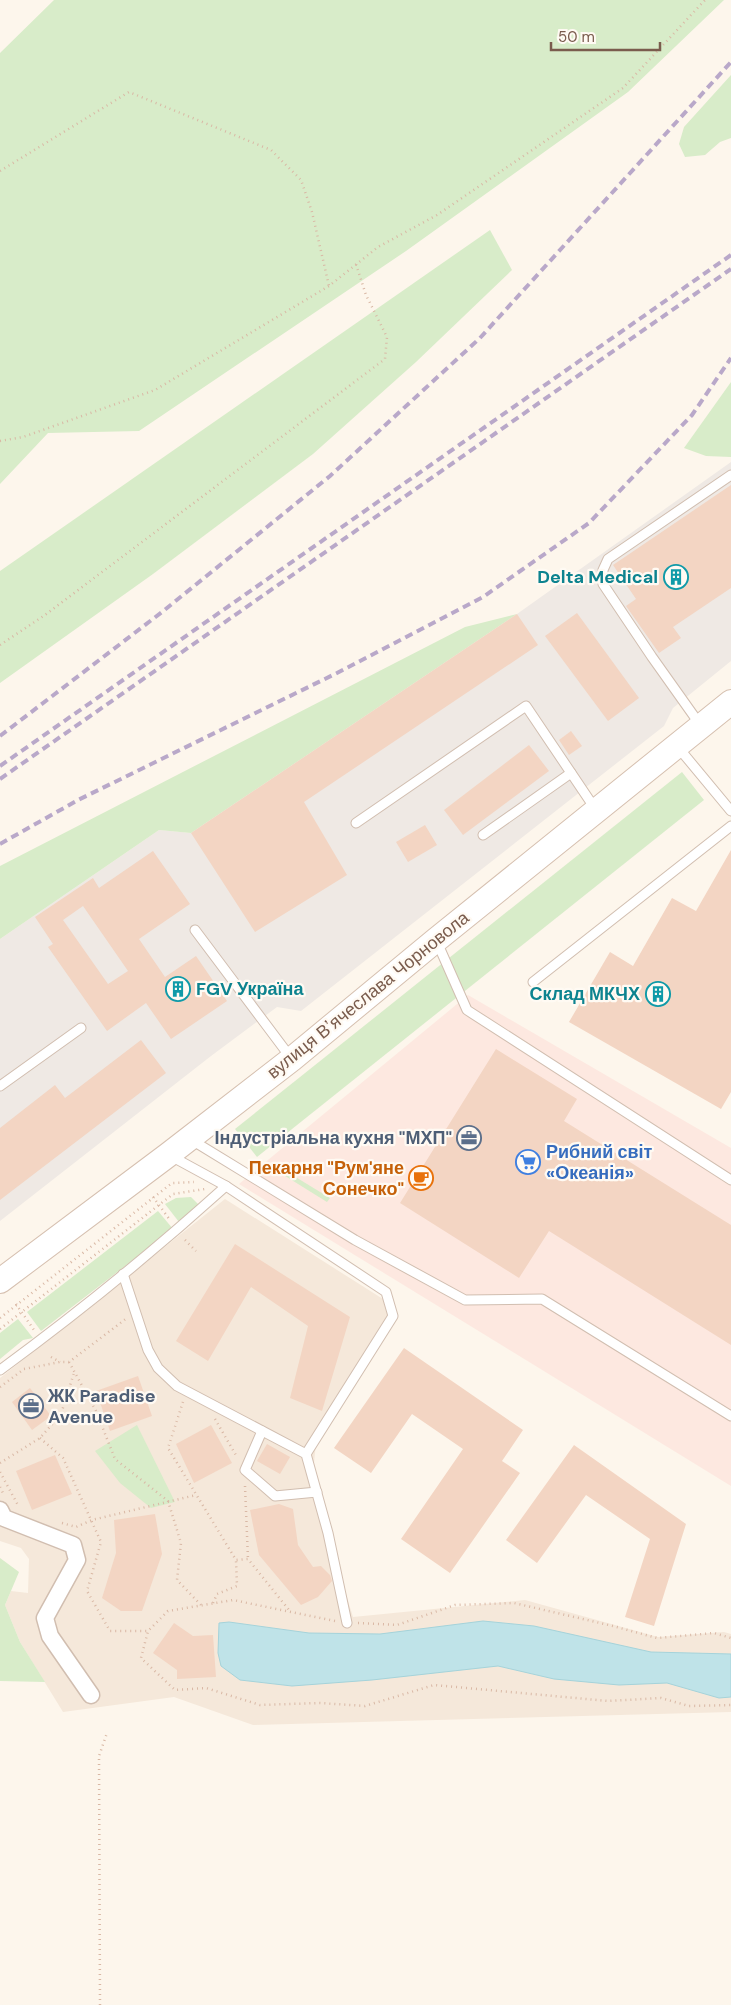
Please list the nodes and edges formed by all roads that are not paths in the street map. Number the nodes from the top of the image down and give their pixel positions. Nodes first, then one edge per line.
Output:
1 (731, 475) edge
2 (731, 702) edge
3 (701, 726) junction
4 (677, 746) junction
5 (571, 773) junction
6 (596, 810) junction
7 (731, 811) edge
8 (356, 823) dead end
9 (731, 826) edge
10 (483, 835) dead end
11 (194, 930) dead end
12 (436, 940) junction
13 (533, 982) dead end
14 (81, 1028) dead end
15 (292, 1059) junction
16 (0, 1086) edge
17 (189, 1139) junction
18 (168, 1155) junction
19 (731, 1180) edge
20 (226, 1186) junction
21 (123, 1274) junction
22 (0, 1281) edge
23 (0, 1370) edge
24 (731, 1416) edge
25 (262, 1431) junction
26 (306, 1454) junction
27 (317, 1492) junction
28 (0, 1510) edge
29 (347, 1623) road end
30 (90, 1695) dead end

1 - 3 lane
2 - 3 main road, вулиця Вʼячеслава Чорновола
3 - 4 main road, вулиця Вʼячеслава Чорновола
4 - 6 main road, вулиця Вʼячеслава Чорновола
4 - 7 lane
5 - 6 lane
5 - 8 lane
5 - 10 lane
6 - 12 main road, вулиця Вʼячеслава Чорновола
9 - 13 lane
11 - 15 lane
12 - 15 main road, вулиця Вʼячеслава Чорновола
12 - 19 lane
14 - 16 lane
15 - 17 main road, вулиця Вʼячеслава Чорновола
17 - 18 main road, вулиця Вʼячеслава Чорновола
17 - 24 lane
18 - 20 lane
18 - 22 main road, вулиця Вʼячеслава Чорновола
20 - 21 lane
20 - 26 lane
21 - 23 lane
21 - 25 lane
25 - 26 lane
25 - 27 lane
26 - 27 lane
27 - 29 lane
28 - 30 street

